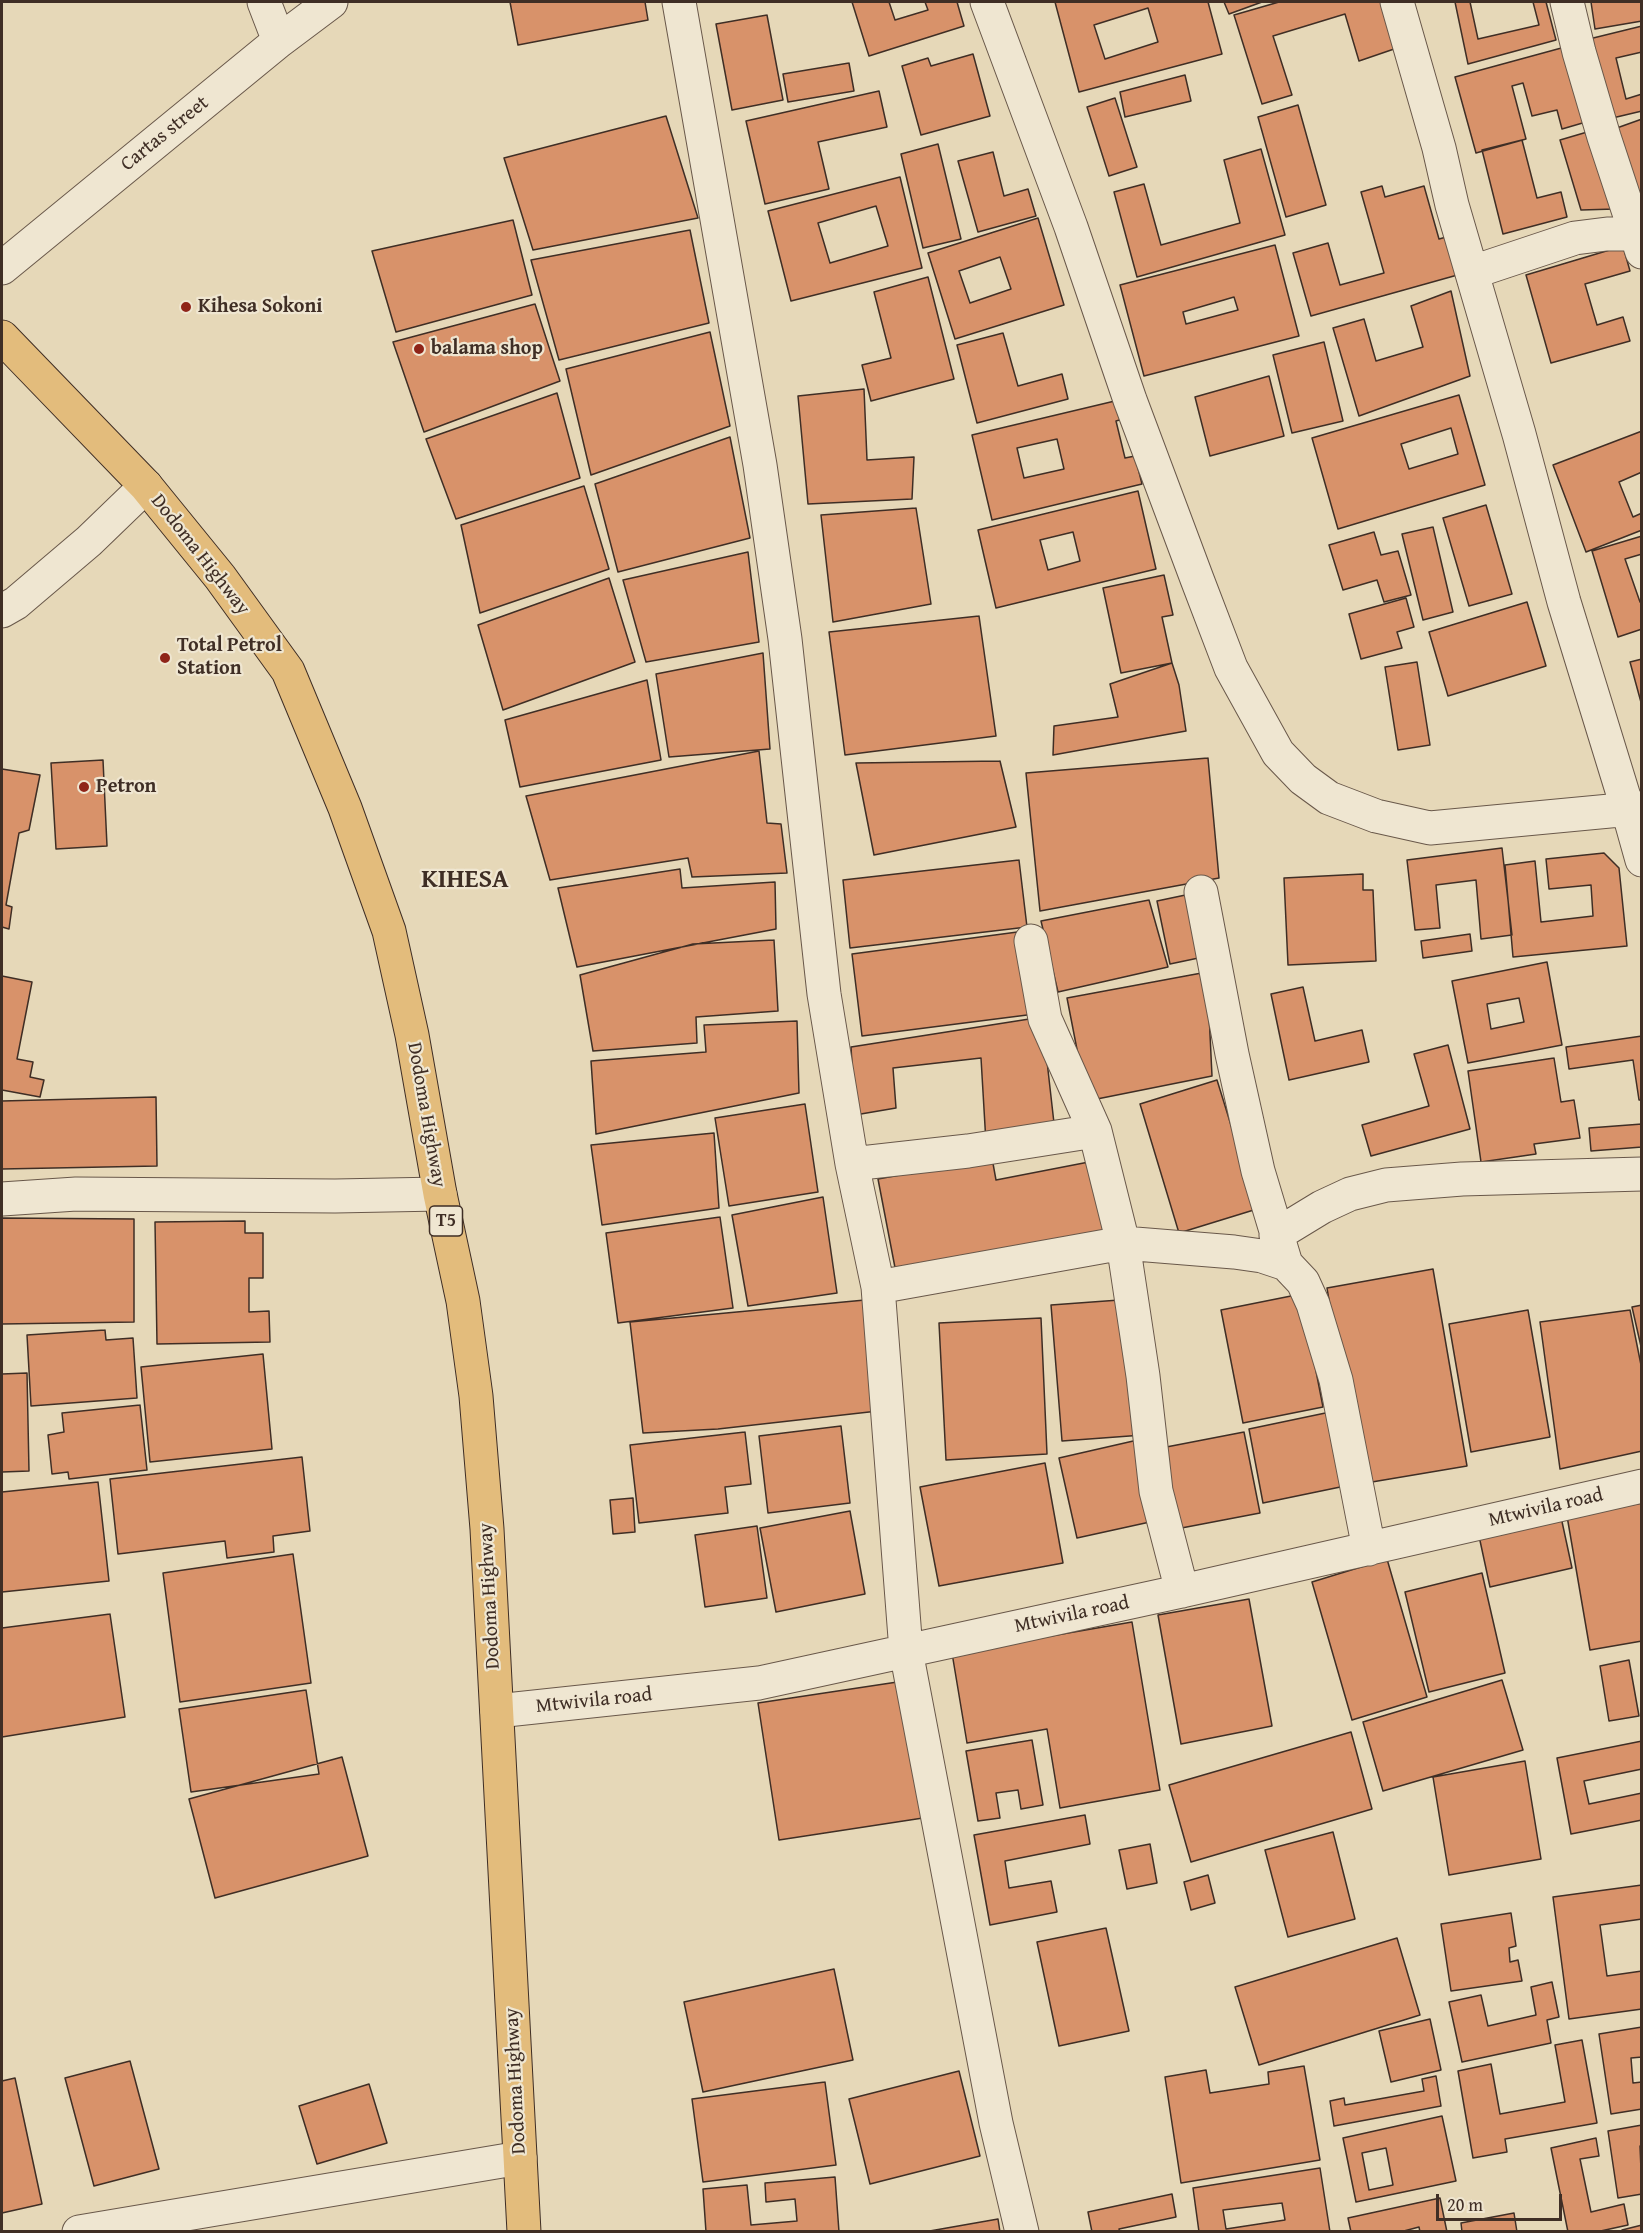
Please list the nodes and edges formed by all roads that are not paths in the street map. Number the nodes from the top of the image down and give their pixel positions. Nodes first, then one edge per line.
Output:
1 (264, 2) edge
2 (331, 2) edge
3 (679, 2) edge
4 (987, 2) edge
5 (1397, 2) edge
6 (1567, 2) edge
7 (279, 41) junction
8 (1639, 240) edge
9 (2, 268) edge
10 (1473, 272) junction
11 (2, 338) edge
12 (146, 486) junction
13 (2, 611) edge
14 (1635, 809) edge
15 (1641, 860) edge
16 (1201, 892) dead end
17 (1031, 941) dead end
18 (1095, 1131) junction
19 (852, 1164) junction
20 (1641, 1174) edge
21 (440, 1194) junction
22 (2, 1199) edge
23 (1123, 1243) junction
24 (1281, 1250) junction
25 (878, 1287) junction
26 (1641, 1486) edge
27 (1369, 1549) junction
28 (1182, 1591) junction
29 (906, 1651) junction
30 (496, 1711) junction
31 (520, 2158) junction
32 (80, 2232) edge
33 (524, 2232) edge
34 (1022, 2232) edge

1 - 7 street
2 - 7 street, Cartas street
3 - 19 street
4 - 14 street
5 - 10 street
6 - 8 street
7 - 9 street, Cartas street
8 - 10 street
10 - 14 street
11 - 12 highway, Dodoma Highway / T5
12 - 13 street
12 - 21 highway, Dodoma Highway / T5
14 - 15 street
16 - 24 street
17 - 18 street
18 - 19 street
18 - 23 street
19 - 25 street
20 - 24 street
21 - 22 street
21 - 30 highway, Dodoma Highway / T5
23 - 24 street
23 - 25 street
23 - 28 street
24 - 27 street
25 - 29 street
26 - 27 street, Mtwivila road
27 - 28 street, Mtwivila road
28 - 29 street, Mtwivila road
29 - 30 street, Mtwivila road
29 - 34 street
30 - 31 highway, Dodoma Highway / T5
31 - 32 street
31 - 33 highway, Dodoma Highway / T5

